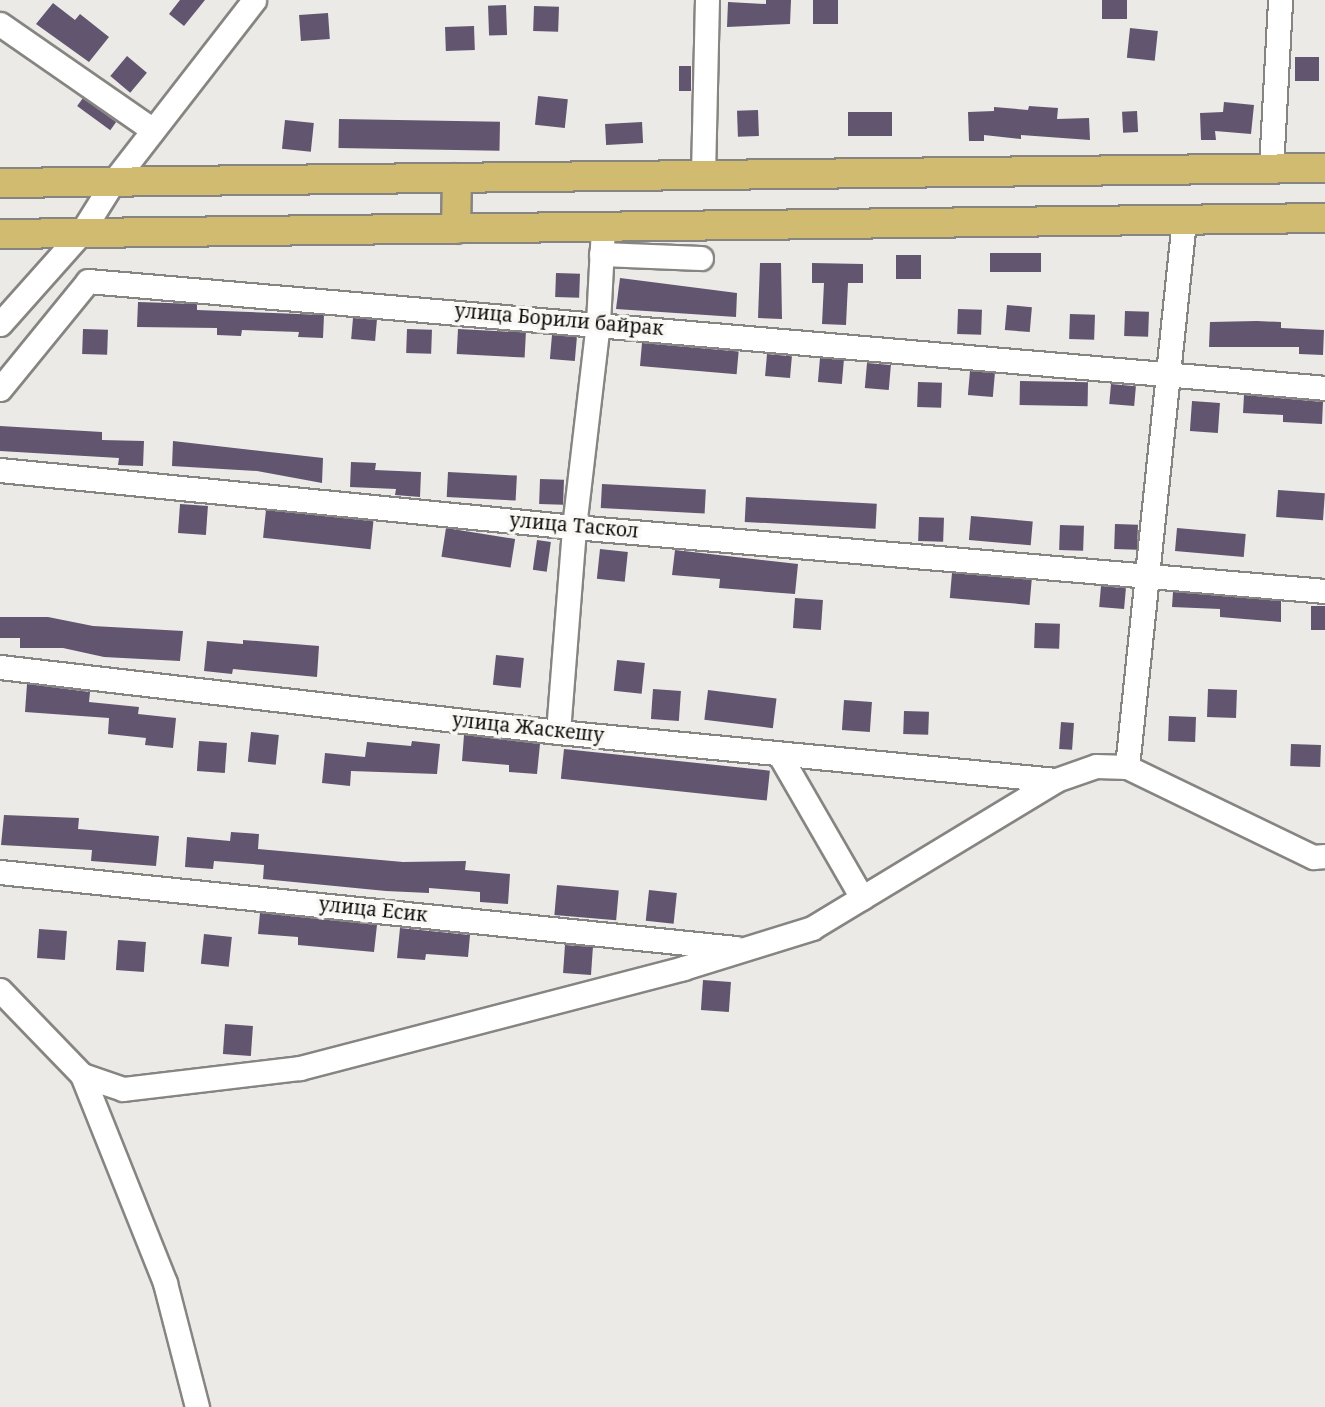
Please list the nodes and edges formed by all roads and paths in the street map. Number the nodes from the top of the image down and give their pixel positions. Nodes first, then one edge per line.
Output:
1 (254, 0) edge
2 (707, 0) edge
3 (1280, 0) edge
4 (0, 24) edge
5 (153, 130) junction
6 (1271, 168) junction
7 (1325, 168) edge
8 (703, 175) junction
9 (457, 178) junction
10 (113, 182) junction
11 (0, 183) edge
12 (1325, 218) edge
13 (1184, 220) junction
14 (456, 229) junction
15 (81, 233) junction
16 (0, 234) edge
17 (602, 240) junction
18 (701, 258) dead end
19 (598, 323) junction
20 (0, 324) edge
21 (1169, 374) junction
22 (1325, 388) edge
23 (0, 389) edge
24 (0, 470) edge
25 (573, 527) junction
26 (1149, 576) junction
27 (1325, 591) edge
28 (0, 667) edge
29 (558, 732) junction
30 (779, 754) junction
31 (1127, 767) junction
32 (1056, 780) junction
33 (1325, 856) edge
34 (0, 872) edge
35 (862, 898) junction
36 (745, 949) junction
37 (0, 990) edge
38 (82, 1075) junction
39 (197, 1407) edge

1 - 5 street
2 - 8 street
3 - 6 street
4 - 5 street
5 - 10 street
6 - 7 main road
6 - 8 main road
8 - 9 main road
9 - 10 main road
9 - 14 main road
10 - 11 main road
10 - 15 street
12 - 13 main road
13 - 17 main road
13 - 21 street
14 - 15 main road
14 - 17 main road
15 - 16 main road
15 - 20 street
17 - 18 street
17 - 19 street
19 - 21 street, улица Борили байрак
19 - 23 street, улица Борили байрак
19 - 25 street
21 - 22 street, улица Борили байрак
21 - 26 street
24 - 25 street, улица Таскол
25 - 26 street, улица Таскол
25 - 29 street
26 - 27 street, улица Таскол
26 - 31 street
28 - 29 street, улица Жаскешу
29 - 30 street, улица Жаскешу
30 - 32 street, улица Жаскешу
30 - 35 street
31 - 32 street
31 - 33 street
32 - 35 street
34 - 36 street, улица Есик
35 - 36 street
36 - 38 street
37 - 38 street
38 - 39 street

